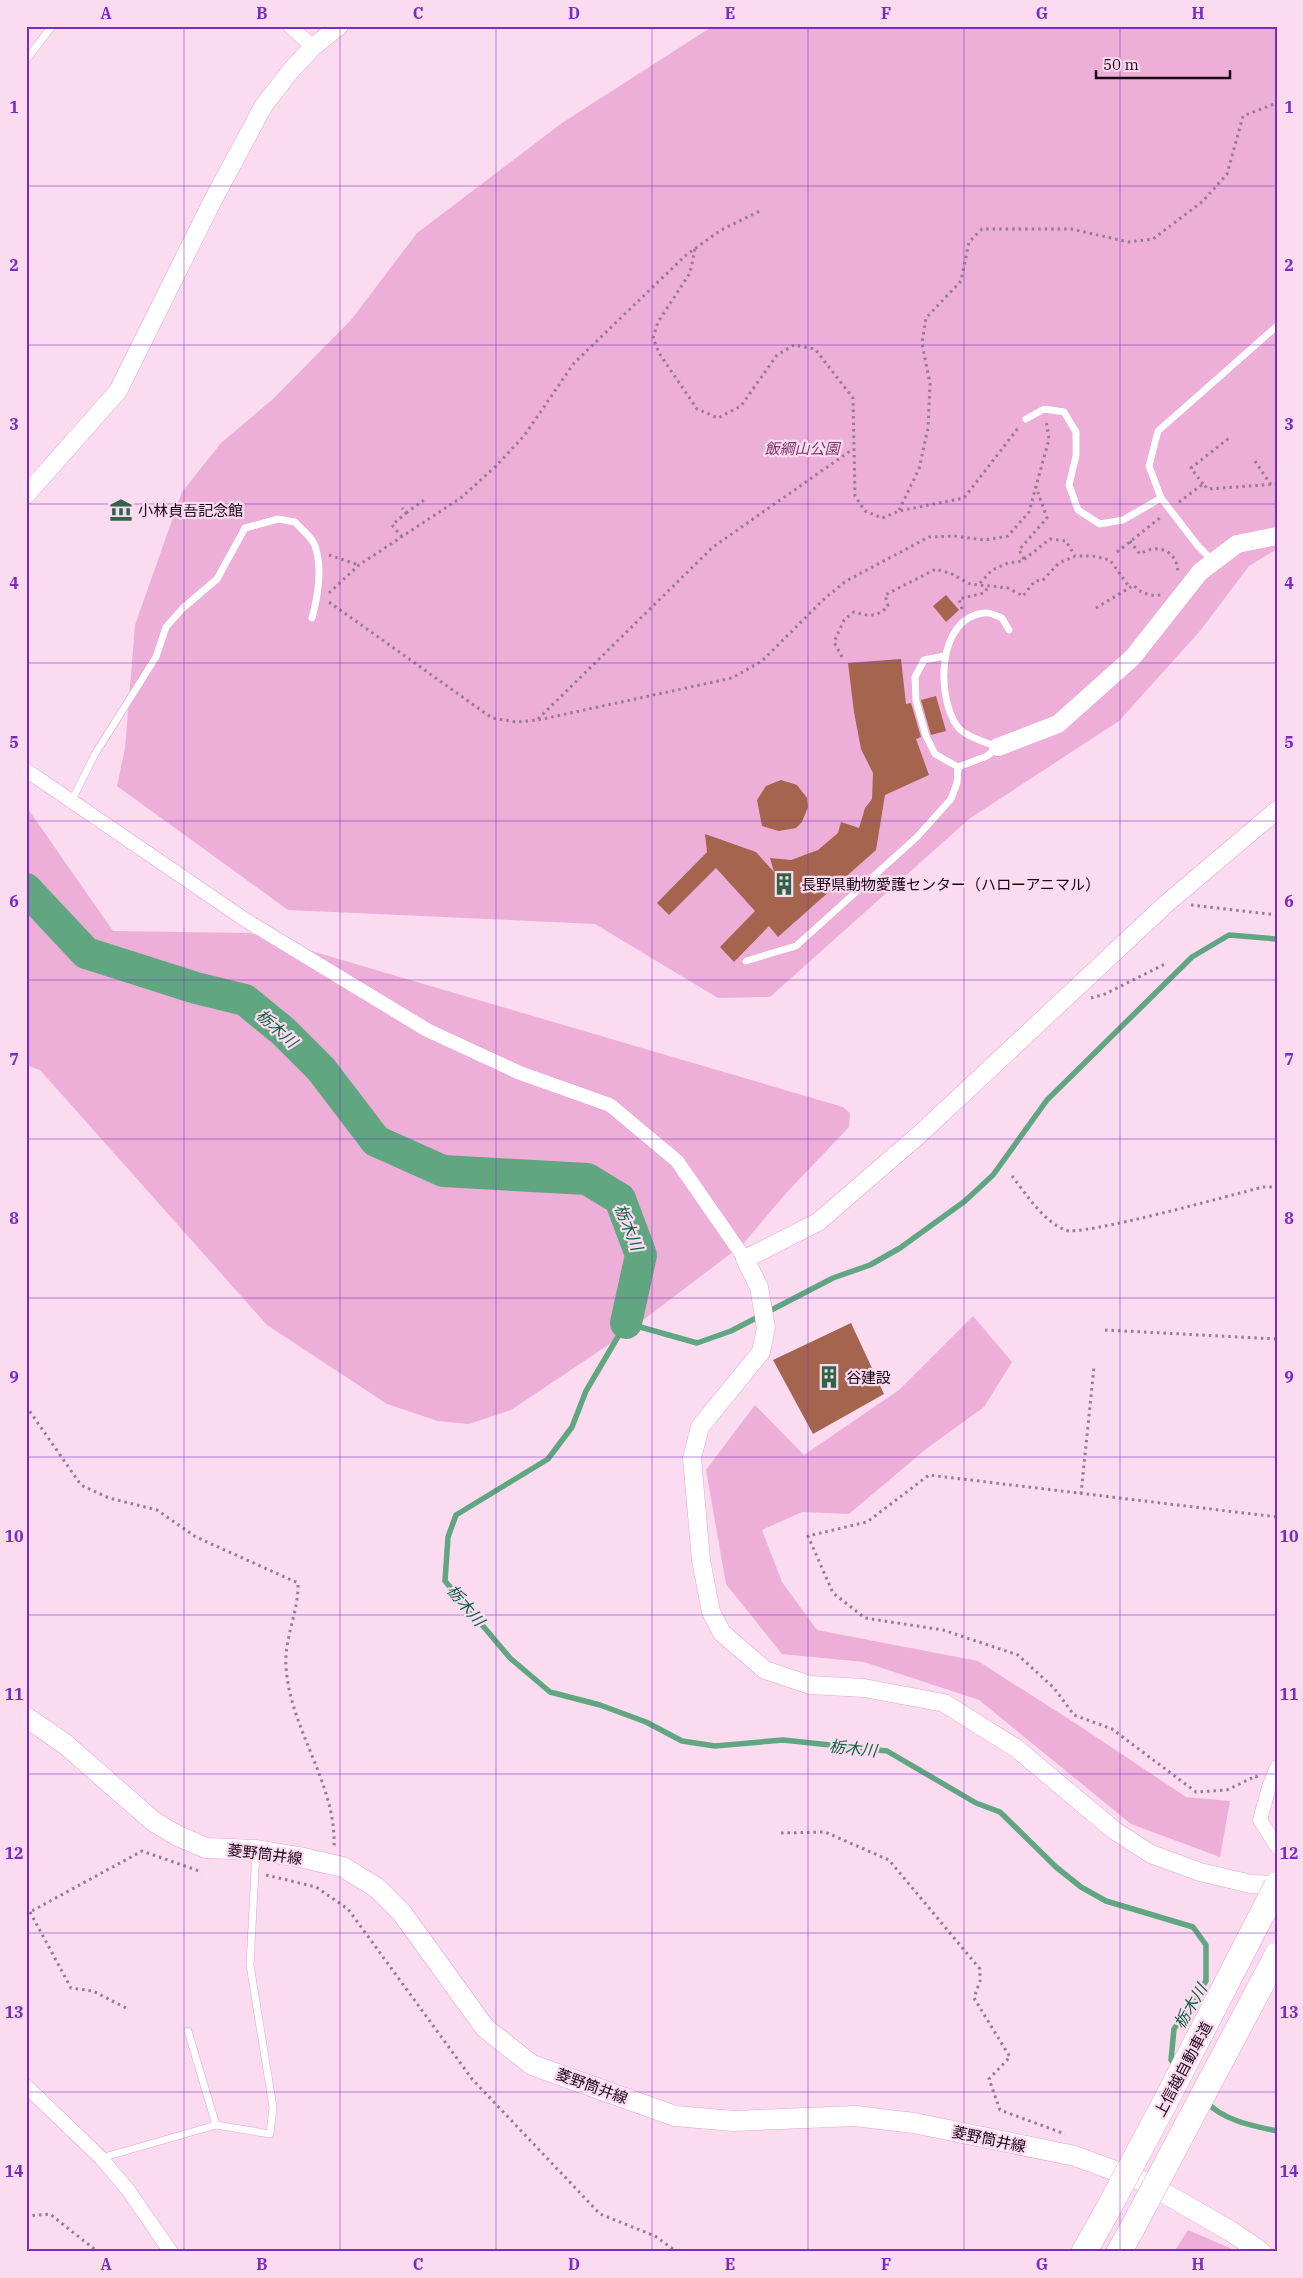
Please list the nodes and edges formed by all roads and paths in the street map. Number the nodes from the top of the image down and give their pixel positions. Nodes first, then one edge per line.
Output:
1 (52, 26) edge
2 (290, 26) edge
3 (339, 26) edge
4 (313, 47) junction
5 (26, 60) edge
6 (1277, 103) edge
7 (762, 210) dead end
8 (695, 249) junction
9 (1277, 326) edge
10 (1044, 409) junction
11 (1026, 418) joint
12 (1229, 438) dead end
13 (854, 449) junction
14 (1255, 460) dead end
15 (1203, 484) junction
16 (1277, 484) edge
17 (1271, 485) junction
18 (1036, 486) junction
19 (26, 495) edge
20 (1161, 498) junction
21 (424, 500) dead end
22 (1179, 502) dead end
23 (402, 508) dead end
24 (899, 511) junction
25 (406, 513) junction
26 (1161, 516) dead end
27 (1277, 536) edge
28 (402, 537) junction
29 (1130, 541) junction
30 (316, 548) junction
31 (1117, 552) dead end
32 (1075, 556) junction
33 (1024, 559) junction
34 (1213, 561) junction
35 (359, 565) junction
36 (1176, 581) dead end
37 (980, 584) junction
38 (989, 586) junction
39 (1130, 588) junction
40 (1167, 592) dead end
41 (1096, 608) dead end
42 (312, 618) dead end
43 (966, 622) junction
44 (1009, 630) dead end
45 (944, 656) junction
46 (842, 657) dead end
47 (538, 720) junction
48 (998, 747) junction
49 (958, 767) junction
50 (26, 770) edge
51 (72, 800) junction
52 (1277, 810) edge
53 (1166, 904) junction
54 (1277, 915) edge
55 (746, 961) dead end
56 (1167, 963) dead end
57 (1088, 999) dead end
58 (1012, 1176) dead end
59 (1277, 1187) edge
60 (745, 1259) junction
61 (1105, 1330) dead end
62 (1277, 1339) edge
63 (1094, 1367) dead end
64 (26, 1406) edge
65 (1080, 1494) junction
66 (1277, 1517) edge
67 (26, 1717) edge
68 (1277, 1767) edge
69 (1268, 1787) junction
70 (781, 1833) dead end
71 (1277, 1846) edge
72 (256, 1850) junction
73 (333, 1865) junction
74 (202, 1872) dead end
75 (254, 1872) junction
76 (1277, 1885) edge
77 (28, 1912) edge
78 (1277, 1955) edge
79 (128, 2009) dead end
80 (188, 2031) dead end
81 (26, 2086) edge
82 (216, 2126) junction
83 (1068, 2138) dead end
84 (100, 2158) junction
85 (26, 2216) edge
86 (98, 2252) edge
87 (171, 2252) edge
88 (677, 2252) edge
89 (1084, 2252) edge
90 (1119, 2252) edge
91 (1261, 2252) edge

1 - 5 lane
2 - 4 street
3 - 4 street
4 - 19 street
6 - 24 path
7 - 8 path
8 - 13 path
8 - 28 path
9 - 20 lane
10 - 11 lane
10 - 18 path
10 - 20 lane
11 - 24 path
12 - 15 path
13 - 24 path
13 - 47 path
14 - 17 path
15 - 17 path
15 - 22 path
16 - 17 path
18 - 33 path
18 - 47 path
20 - 34 lane
21 - 25 path
23 - 25 path
25 - 28 path
26 - 29 path
27 - 34 street
28 - 35 path
29 - 31 path
29 - 36 path
30 - 35 path
30 - 42 lane
30 - 51 lane
32 - 33 path
32 - 38 path
32 - 39 path
33 - 37 path
34 - 48 street
35 - 47 path
37 - 38 path
37 - 46 path
38 - 43 path
39 - 40 path
39 - 41 path
43 - 44 lane
43 - 45 lane
45 - 48 lane
45 - 49 lane
48 - 49 lane
49 - 55 lane
50 - 51 street
51 - 60 street
52 - 53 street
53 - 54 path
53 - 60 street
56 - 57 path
58 - 59 path
60 - 76 street
61 - 62 path
63 - 65 path
64 - 73 path
65 - 66 path
65 - 69 path
67 - 72 main road, 菱野筒井線
68 - 69 street
69 - 71 street
70 - 83 path
72 - 73 main road, 菱野筒井線
72 - 75 lane
73 - 91 main road, 菱野筒井線
74 - 77 path
75 - 82 lane
75 - 88 path
76 - 89 highway, 上信越自動車道, bridge
77 - 79 path
78 - 90 highway, 上信越自動車道, bridge
80 - 82 lane
81 - 84 street
82 - 84 lane
84 - 87 street
85 - 86 path

